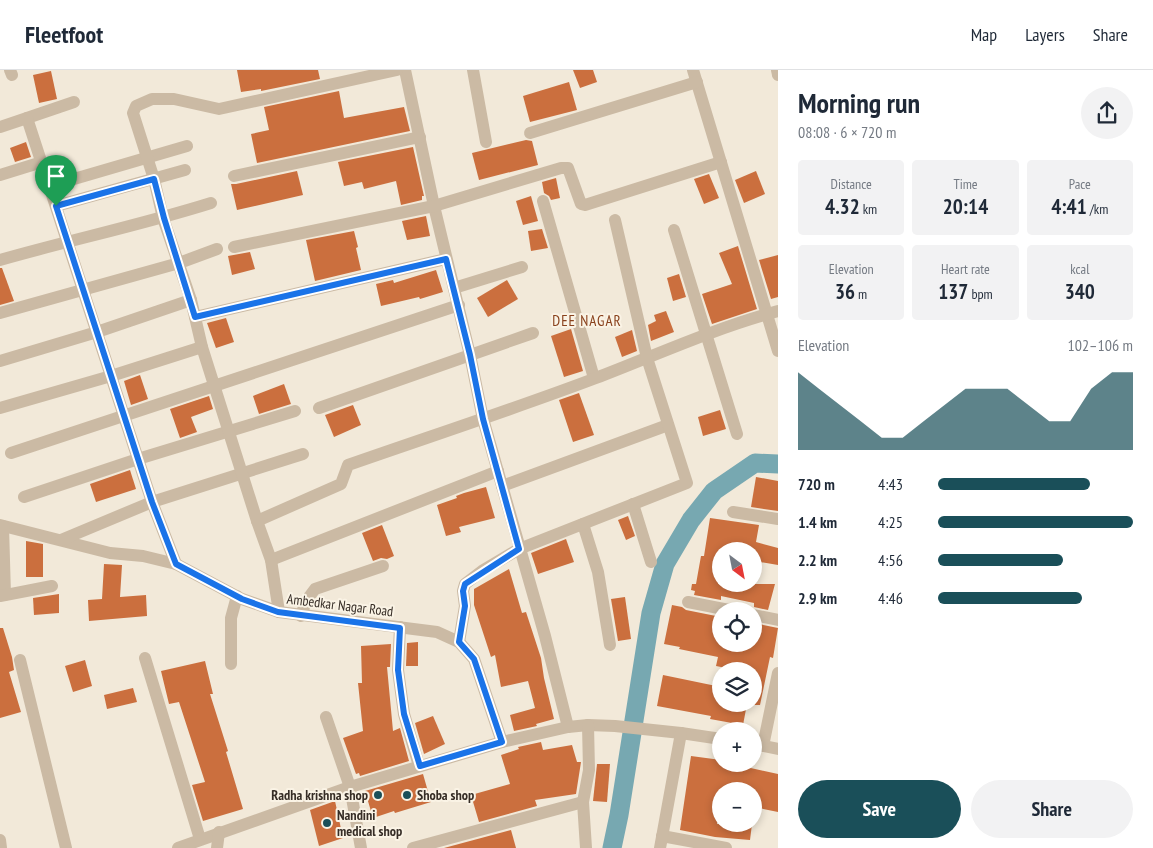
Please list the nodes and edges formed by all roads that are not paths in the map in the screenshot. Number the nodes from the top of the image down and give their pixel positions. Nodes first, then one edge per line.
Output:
1 (397, 70) edge
2 (404, 70) edge
3 (473, 70) edge
4 (776, 70) edge
5 (778, 75) edge
6 (695, 76) edge
7 (74, 102) dead end
8 (27, 118) junction
9 (0, 127) edge
10 (530, 133) dead end
11 (420, 137) junction
12 (486, 142) dead end
13 (187, 146) dead end
14 (147, 158) junction
15 (42, 162) junction
16 (721, 162) junction
17 (185, 170) dead end
18 (0, 175) edge
19 (234, 176) dead end
20 (154, 179) junction
21 (50, 186) junction
22 (543, 201) dead end
23 (211, 203) dead end
24 (56, 206) junction
25 (434, 206) junction
26 (164, 218) junction
27 (615, 220) dead end
28 (674, 230) dead end
29 (68, 241) junction
30 (234, 248) dead end
31 (217, 250) dead end
32 (446, 259) junction
33 (0, 260) edge
34 (179, 263) junction
35 (522, 267) dead end
36 (454, 288) junction
37 (84, 290) junction
38 (191, 300) junction
39 (459, 305) junction
40 (0, 313) edge
41 (773, 313) edge
42 (195, 317) junction
43 (97, 332) junction
44 (533, 333) dead end
45 (706, 334) junction
46 (202, 347) junction
47 (778, 351) edge
48 (470, 355) junction
49 (647, 358) junction
50 (0, 361) edge
51 (111, 376) junction
52 (594, 378) junction
53 (215, 385) junction
54 (0, 408) edge
55 (319, 408) dead end
56 (295, 411) dead end
57 (124, 416) junction
58 (483, 419) junction
59 (668, 425) junction
60 (229, 432) junction
61 (737, 434) dead end
62 (10, 453) dead end
63 (303, 454) dead end
64 (138, 459) junction
65 (498, 471) junction
66 (242, 474) junction
67 (502, 486) junction
68 (24, 497) dead end
69 (152, 502) junction
70 (633, 504) junction
71 (733, 512) dead end
72 (778, 519) edge
73 (257, 521) junction
74 (583, 524) junction
75 (2, 526) edge
76 (61, 540) junction
77 (519, 549) junction
78 (271, 560) junction
79 (650, 562) dead end
80 (176, 564) junction
81 (383, 566) dead end
82 (52, 586) dead end
83 (2, 596) edge
84 (237, 596) junction
85 (688, 602) dead end
86 (712, 607) edge
87 (278, 612) junction
88 (301, 616) junction
89 (762, 617) edge
90 (778, 620) edge
91 (400, 628) junction
92 (459, 642) junction
93 (610, 645) dead end
94 (145, 658) dead end
95 (20, 660) dead end
96 (231, 664) dead end
97 (778, 674) edge
98 (326, 717) dead end
99 (588, 725) junction
100 (568, 727) junction
101 (762, 731) edge
102 (680, 733) junction
103 (712, 738) edge
104 (502, 742) junction
105 (762, 746) edge
106 (778, 749) edge
107 (420, 766) junction
108 (350, 787) junction
109 (583, 802) junction
110 (219, 832) junction
111 (0, 840) edge
112 (200, 840) junction
113 (661, 842) edge
114 (1, 848) edge
115 (66, 848) edge
116 (178, 848) edge
117 (217, 848) edge
118 (361, 848) edge
119 (412, 848) edge
120 (586, 848) edge
121 (726, 848) edge

1 - 14 street
2 - 11 street
3 - 12 street
4 - 5 street
6 - 10 street
6 - 16 street
7 - 8 street
8 - 9 street
8 - 15 street
11 - 19 street
11 - 25 street
13 - 14 street
14 - 20 street
14 - 21 street
15 - 18 street
15 - 21 street
16 - 25 street
16 - 41 street
17 - 20 street
20 - 24 street
20 - 26 street
21 - 24 street
22 - 52 street
23 - 26 street
24 - 29 street
25 - 30 street
25 - 32 street
26 - 29 street
26 - 34 street
27 - 49 street
28 - 45 street
29 - 33 street
29 - 37 street
31 - 34 street
32 - 36 street
32 - 42 street
34 - 37 street
34 - 38 street
35 - 36 street
36 - 39 street
37 - 40 street
37 - 43 street
38 - 42 street
38 - 43 street
39 - 48 street
39 - 53 street
41 - 45 street
41 - 47 street
42 - 46 street
43 - 50 street
43 - 51 street
44 - 48 street
45 - 49 street
45 - 61 street
46 - 51 street
46 - 53 street
48 - 55 street
48 - 58 street
49 - 52 street
49 - 59 street
51 - 54 street
51 - 57 street
52 - 58 street
53 - 57 street
53 - 60 street
56 - 60 street
57 - 62 street
57 - 64 street
58 - 65 street
58 - 73 street
59 - 67 street
59 - 70 street
60 - 64 street
60 - 66 street
63 - 66 street
64 - 68 street
64 - 69 street
65 - 67 street
65 - 78 street
66 - 69 street
66 - 73 street
67 - 77 street
69 - 76 street
69 - 80 street
70 - 74 street
70 - 79 street
71 - 72 street
73 - 78 street
74 - 77 street
74 - 93 street
75 - 76 street, Ambedkar Nagar Road
75 - 83 street
76 - 80 street, Ambedkar Nagar Road
77 - 92 street
77 - 100 street
78 - 87 street
80 - 84 street, Ambedkar Nagar Road
81 - 88 street
82 - 83 street
84 - 87 street, Ambedkar Nagar Road
84 - 96 street
85 - 86 street
87 - 88 street, Ambedkar Nagar Road
88 - 91 street, Ambedkar Nagar Road
89 - 90 street
91 - 92 street, Ambedkar Nagar Road
91 - 107 street
92 - 104 street, Ambedkar Nagar Road
94 - 112 street
95 - 115 street
97 - 101 street
98 - 108 street
99 - 100 street
99 - 102 street
99 - 109 street
100 - 104 street
102 - 103 street
102 - 113 street
104 - 107 street
105 - 106 street
107 - 108 street
108 - 110 street
108 - 118 street
109 - 119 street
109 - 120 street
110 - 112 street
110 - 117 street
111 - 114 street
112 - 116 street
113 - 121 street

